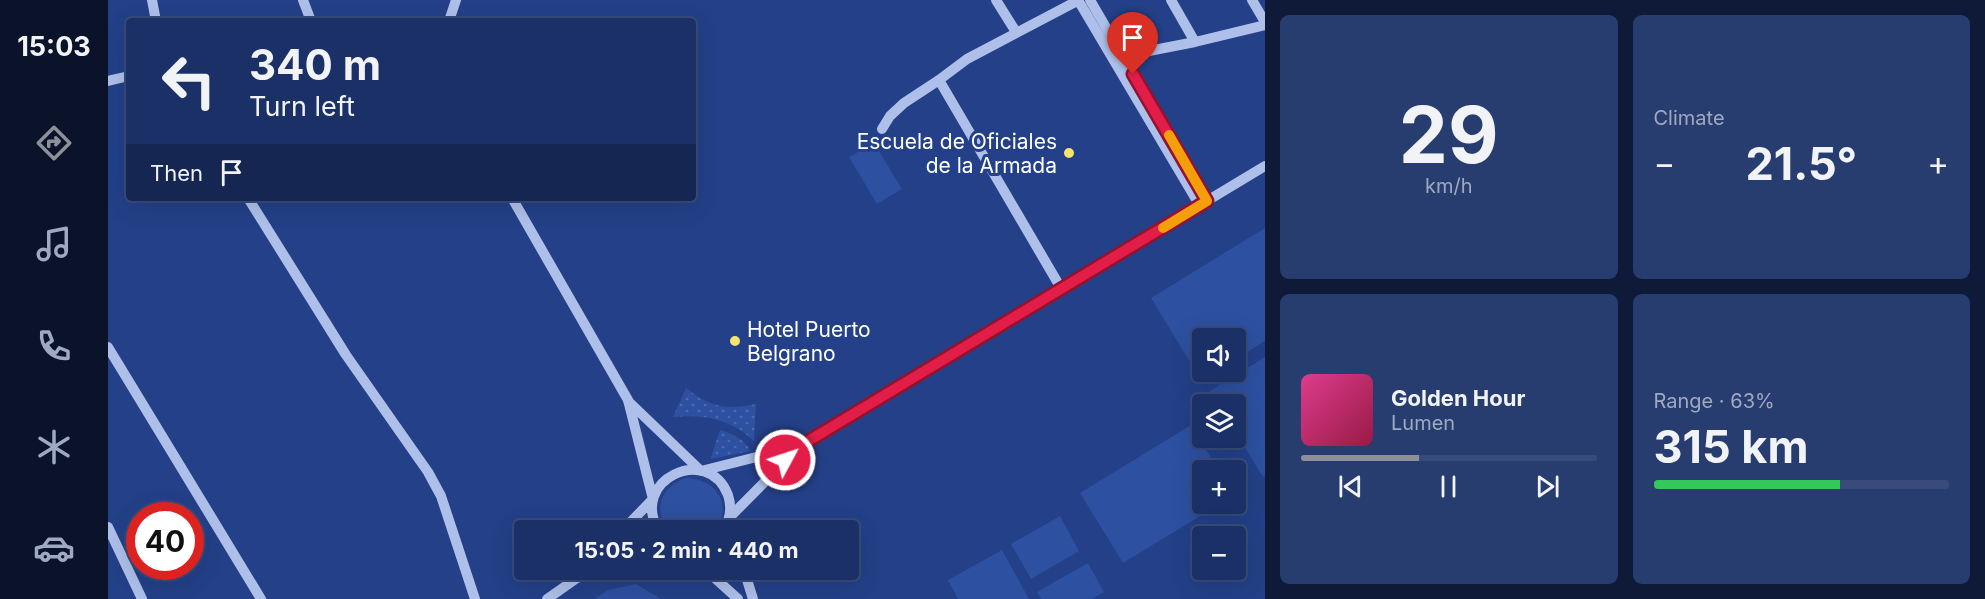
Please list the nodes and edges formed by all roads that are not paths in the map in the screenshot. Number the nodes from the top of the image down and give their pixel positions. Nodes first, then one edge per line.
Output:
1 (152, 0) edge
2 (303, 0) edge
3 (456, 0) edge
4 (996, 0) edge
5 (1063, 0) edge
6 (1079, 0) edge
7 (1090, 0) edge
8 (1171, 0) edge
9 (1252, 0) edge
10 (1046, 16) junction
11 (155, 18) edge
12 (307, 18) edge
13 (450, 18) edge
14 (1265, 23) edge
15 (1016, 32) junction
16 (1195, 42) junction
17 (1117, 57) junction
18 (126, 77) edge
19 (939, 80) junction
20 (108, 81) edge
21 (882, 129) dead end
22 (1265, 166) edge
23 (250, 201) edge
24 (514, 201) edge
25 (1204, 204) junction
26 (1062, 290) junction
27 (108, 347) edge
28 (628, 400) junction
29 (800, 446) junction
30 (701, 471) junction
31 (653, 499) junction
32 (729, 518) joint
33 (633, 520) edge
34 (655, 520) edge
35 (108, 527) edge
36 (573, 580) edge
37 (717, 580) edge
38 (747, 580) edge
39 (142, 599) edge
40 (261, 599) edge
41 (476, 599) edge
42 (547, 599) edge
43 (738, 599) edge
44 (753, 599) edge

1 - 11 street
2 - 12 street
3 - 13 street
4 - 15 street
5 - 10 street
6 - 10 street
6 - 17 street
7 - 17 street
8 - 16 street
9 - 14 street
10 - 15 street
14 - 16 street
15 - 19 street
16 - 17 street
17 - 25 street
18 - 20 street
19 - 21 street
19 - 26 street
22 - 25 street
23 - 41 street
24 - 28 street
25 - 26 street
26 - 29 street
27 - 40 street
28 - 30 street
28 - 31 street
29 - 30 street
29 - 32 street
30 - 31 street
30 - 32 street
31 - 33 street
31 - 34 street
35 - 39 street
36 - 42 street
37 - 43 street
38 - 44 street

